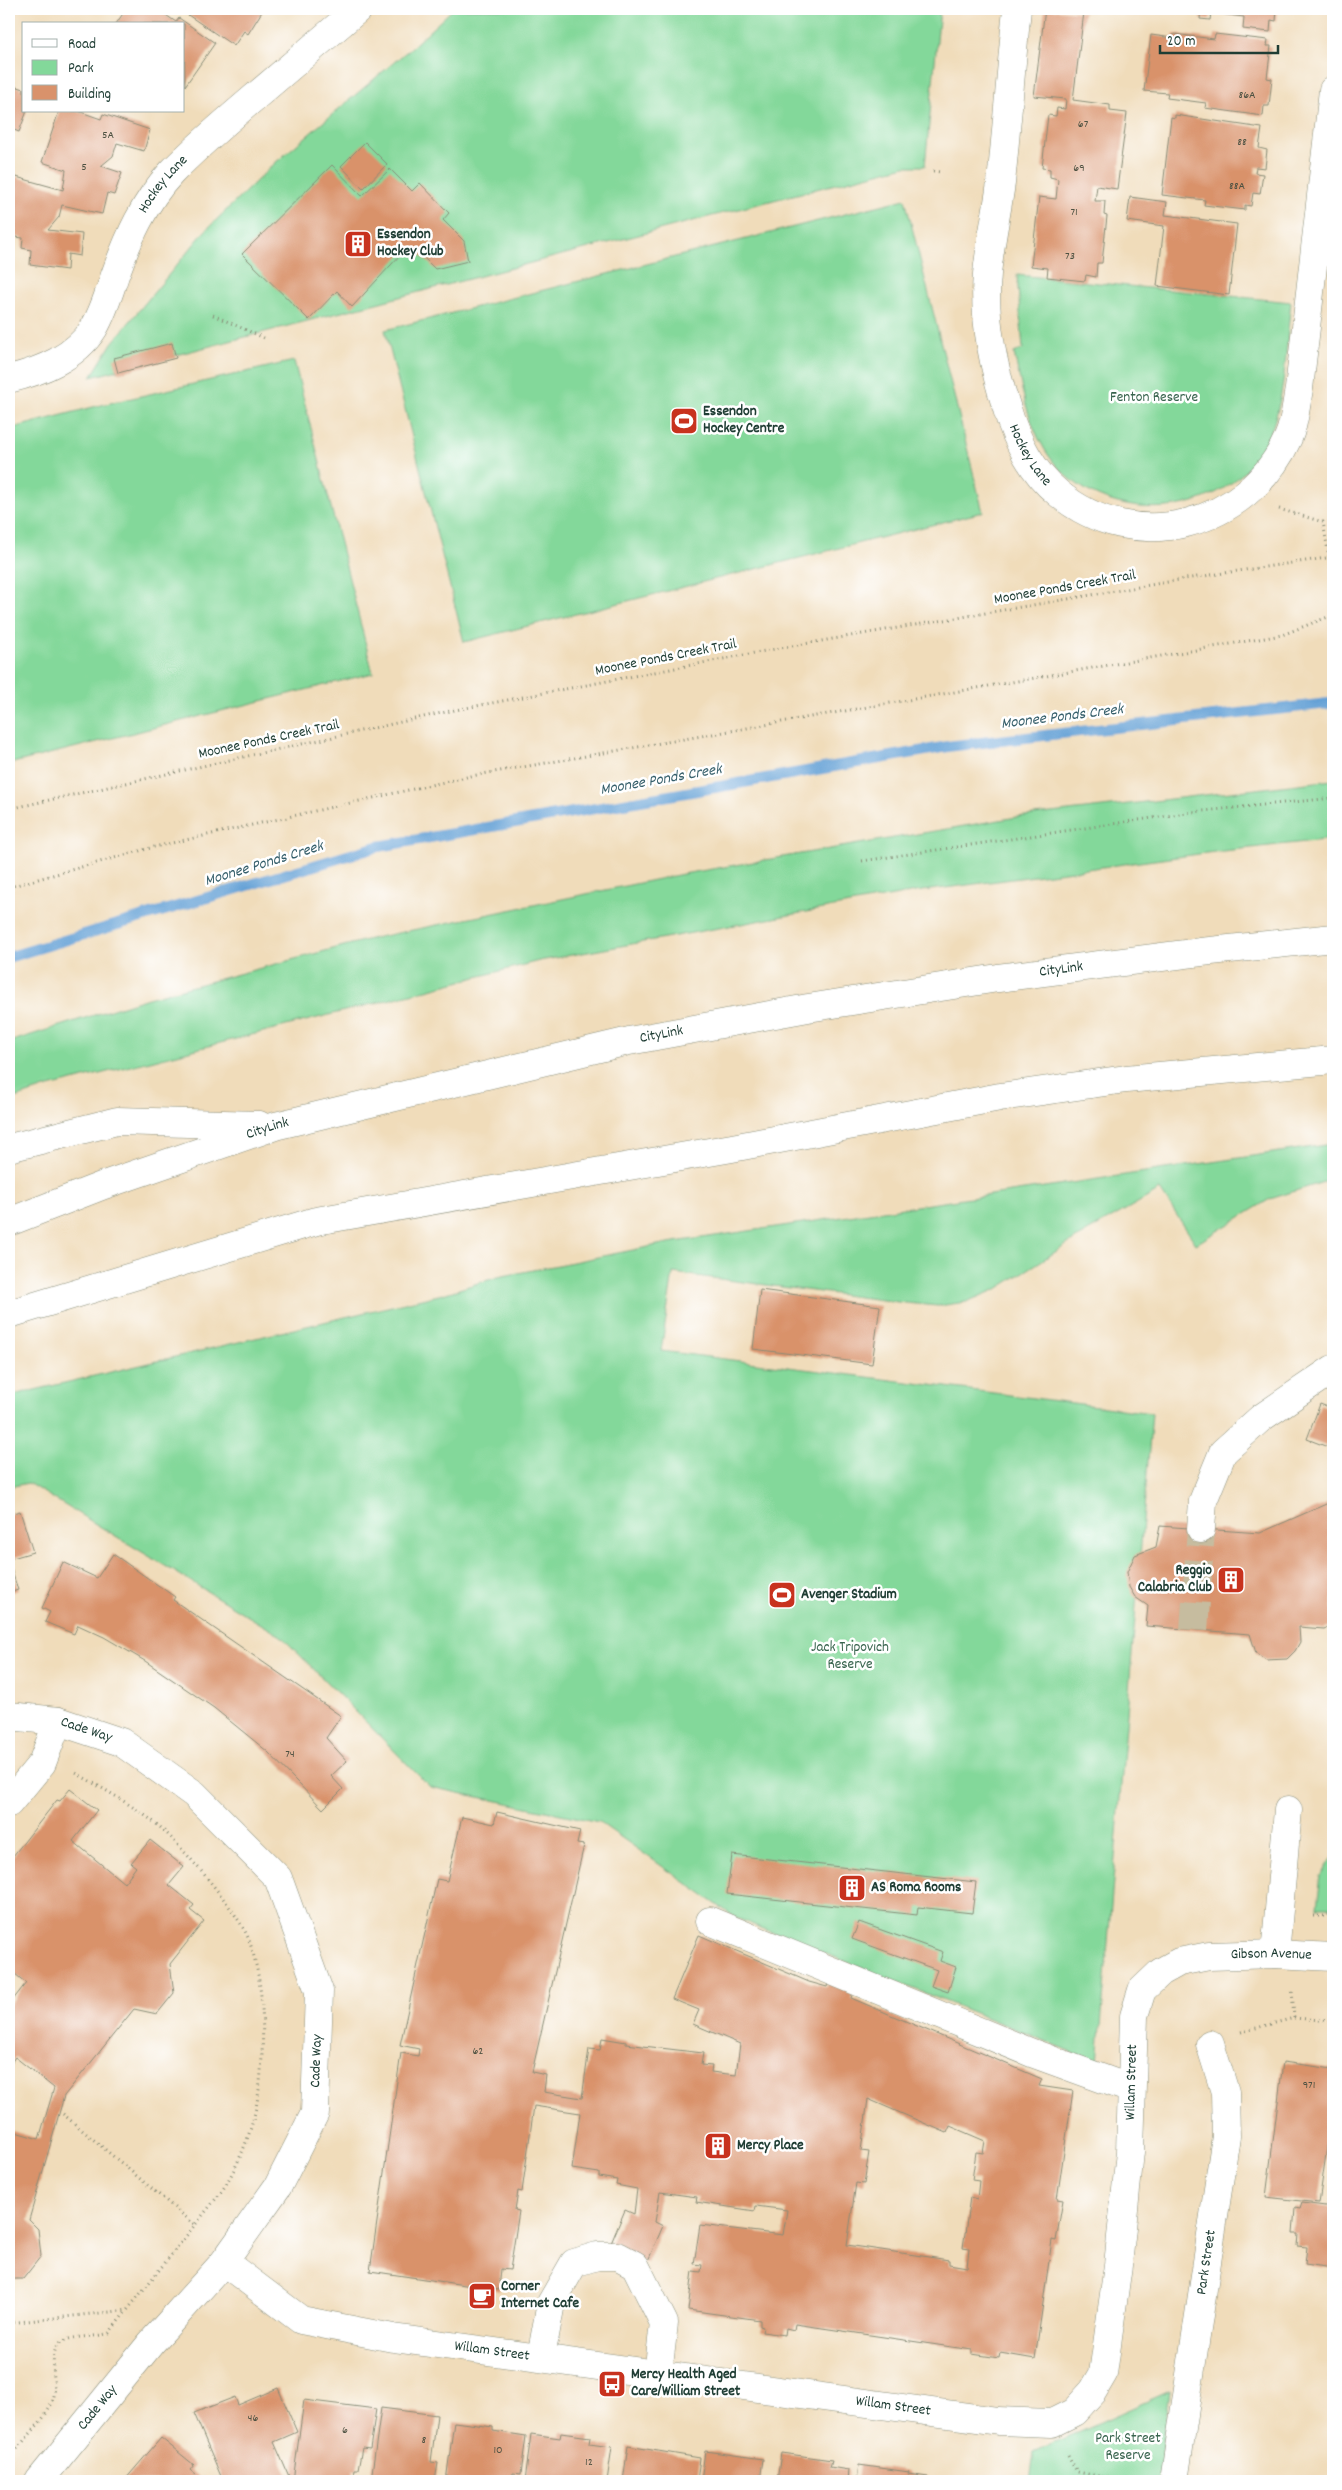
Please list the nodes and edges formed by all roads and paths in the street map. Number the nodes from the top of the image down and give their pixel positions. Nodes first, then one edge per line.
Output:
1 (358, 9) edge
2 (1017, 9) edge
3 (1333, 90) edge
4 (933, 171) dead end
5 (941, 172) dead end
6 (213, 315) dead end
7 (264, 338) dead end
8 (9, 379) edge
9 (1251, 490) junction
10 (1331, 557) edge
11 (1333, 615) edge
12 (1333, 798) edge
13 (9, 809) edge
14 (862, 861) dead end
15 (9, 887) edge
16 (1333, 938) edge
17 (1333, 1060) edge
18 (275, 1126) junction
19 (9, 1148) edge
20 (9, 1222) edge
21 (9, 1314) edge
22 (1333, 1369) edge
23 (1201, 1529) tunnel mouth
24 (9, 1716) edge
25 (58, 1721) junction
26 (69, 1771) dead end
27 (9, 1803) edge
28 (1288, 1810) dead end
29 (710, 1921) dead end
30 (1275, 1954) junction
31 (1209, 1956) joint
32 (1333, 1957) edge
33 (1294, 2018) dead end
34 (1333, 2021) edge
35 (1210, 2044) dead end
36 (1131, 2089) junction
37 (62, 2114) dead end
38 (195, 2225) junction
39 (224, 2262) junction
40 (128, 2310) junction
41 (9, 2323) edge
42 (541, 2357) junction
43 (658, 2374) junction
44 (1052, 2423) junction
45 (15, 2452) dead end
46 (39, 2481) edge
47 (1125, 2481) edge
48 (1174, 2481) edge

1 - 8 main road, Hockey Lane
2 - 9 main road, Hockey Lane
3 - 9 main road, Hockey Lane
4 - 5 path
6 - 7 path
9 - 10 path
10 - 13 path, Moonee Ponds Creek Trail
11 - 15 path
12 - 14 path
16 - 18 main road, CityLink
17 - 21 main road
18 - 19 main road
18 - 20 main road, CityLink
22 - 23 main road
24 - 25 main road, Cade Way
25 - 27 main road
25 - 39 main road, Cade Way
26 - 38 path
28 - 30 main road
29 - 36 main road
30 - 31 main road, Gibson Avenue
30 - 32 main road, Gibson Avenue
31 - 36 main road, Willam Street
33 - 34 path
35 - 48 main road, Park Street
36 - 44 main road, Willam Street
37 - 38 path
38 - 40 path
39 - 42 main road, Willam Street
39 - 46 main road, Cade Way
40 - 41 path
40 - 45 path
42 - 43 main road, Willam Street
42 - 43 main road
43 - 44 main road, Willam Street
44 - 47 path

